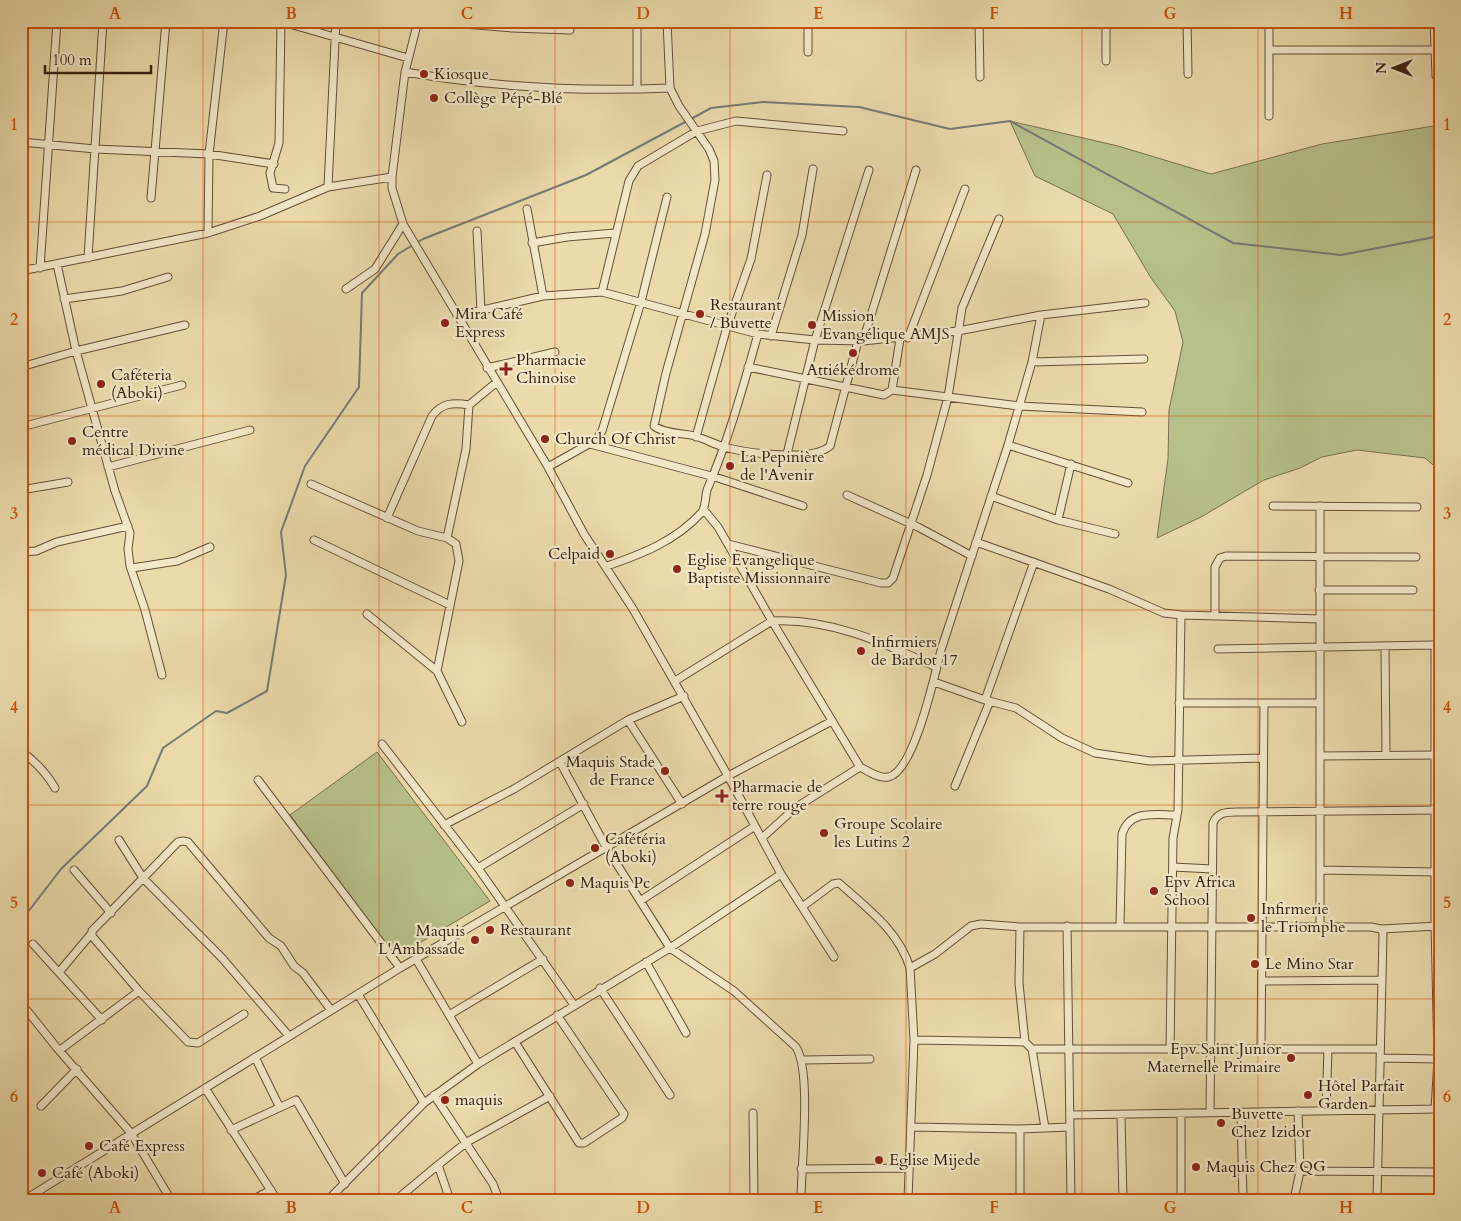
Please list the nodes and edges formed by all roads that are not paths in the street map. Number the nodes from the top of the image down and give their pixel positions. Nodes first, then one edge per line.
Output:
1 (57, 21) edge
2 (103, 21) edge
3 (166, 21) edge
4 (224, 21) edge
5 (336, 21) edge
6 (418, 21) edge
7 (426, 21) edge
8 (637, 21) edge
9 (667, 21) edge
10 (808, 21) edge
11 (979, 21) edge
12 (1106, 21) edge
13 (1187, 21) edge
14 (1269, 21) edge
15 (1434, 21) edge
16 (280, 22) edge
17 (570, 30) dead end
18 (334, 38) junction
19 (1269, 50) junction
20 (1435, 50) junction
21 (808, 52) dead end
22 (408, 58) junction
23 (1106, 61) dead end
24 (405, 72) junction
25 (1188, 74) dead end
26 (1436, 76) dead end
27 (980, 77) dead end
28 (670, 88) junction
29 (637, 89) junction
30 (1269, 116) dead end
31 (698, 131) junction
32 (843, 131) dead end
33 (21, 142) edge
34 (48, 145) junction
35 (95, 149) junction
36 (154, 152) junction
37 (209, 154) junction
38 (274, 164) junction
39 (813, 169) dead end
40 (870, 170) dead end
41 (916, 170) dead end
42 (767, 175) dead end
43 (392, 177) junction
44 (328, 187) junction
45 (285, 189) dead end
46 (965, 189) dead end
47 (667, 197) dead end
48 (151, 198) dead end
49 (527, 209) dead end
50 (999, 219) dead end
51 (403, 224) junction
52 (476, 231) dead end
53 (208, 233) junction
54 (615, 233) junction
55 (532, 243) junction
56 (88, 258) junction
57 (56, 264) junction
58 (40, 268) junction
59 (21, 271) edge
60 (168, 277) dead end
61 (346, 289) dead end
62 (602, 292) junction
63 (543, 296) junction
64 (64, 300) junction
65 (641, 302) junction
66 (1145, 303) dead end
67 (480, 310) junction
68 (682, 314) junction
69 (457, 316) junction
70 (1041, 316) junction
71 (185, 325) dead end
72 (727, 327) junction
73 (958, 331) junction
74 (758, 334) junction
75 (771, 336) junction
76 (904, 338) junction
77 (815, 340) junction
78 (861, 341) junction
79 (76, 351) junction
80 (555, 352) dead end
81 (1144, 359) dead end
82 (1032, 362) junction
83 (21, 367) edge
84 (748, 367) junction
85 (487, 368) junction
86 (806, 378) junction
87 (497, 382) junction
88 (182, 385) dead end
89 (846, 388) junction
90 (892, 390) junction
91 (948, 397) junction
92 (469, 405) junction
93 (1019, 406) junction
94 (92, 410) junction
95 (1142, 412) dead end
96 (21, 427) edge
97 (250, 430) dead end
98 (696, 436) junction
99 (590, 444) junction
100 (1008, 445) junction
101 (725, 447) junction
102 (787, 454) junction
103 (1071, 464) junction
104 (108, 466) junction
105 (548, 467) junction
106 (715, 477) junction
107 (68, 482) dead end
108 (1128, 483) dead end
109 (311, 484) dead end
110 (21, 490) edge
111 (847, 495) dead end
112 (990, 496) junction
113 (803, 506) dead end
114 (1273, 506) dead end
115 (1320, 506) junction
116 (1418, 507) dead end
117 (704, 510) junction
118 (387, 518) junction
119 (1058, 520) junction
120 (910, 524) junction
121 (128, 526) junction
122 (1115, 534) dead end
123 (447, 538) junction
124 (314, 540) dead end
125 (976, 542) junction
126 (728, 544) junction
127 (210, 547) dead end
128 (21, 552) edge
129 (972, 556) junction
130 (1319, 558) junction
131 (1416, 558) dead end
132 (1034, 562) junction
133 (607, 566) junction
134 (132, 568) junction
135 (1319, 590) junction
136 (1413, 590) dead end
137 (450, 605) junction
138 (367, 614) dead end
139 (1181, 615) junction
140 (1215, 615) junction
141 (1320, 619) junction
142 (772, 621) junction
143 (1384, 647) junction
144 (1319, 648) junction
145 (1218, 649) dead end
146 (936, 667) junction
147 (437, 671) junction
148 (162, 675) dead end
149 (675, 681) junction
150 (934, 682) junction
151 (684, 696) junction
152 (988, 701) junction
153 (1179, 703) junction
154 (1264, 703) junction
155 (1319, 704) junction
156 (628, 720) junction
157 (832, 721) junction
158 (462, 722) dead end
159 (21, 730) edge
160 (21, 744) edge
161 (382, 744) dead end
162 (21, 750) edge
163 (1386, 754) junction
164 (1438, 755) edge
165 (1320, 756) junction
166 (1263, 758) junction
167 (1179, 760) junction
168 (560, 762) junction
169 (860, 767) junction
170 (728, 776) junction
171 (258, 780) dead end
172 (955, 786) dead end
173 (55, 788) dead end
174 (584, 804) junction
175 (682, 804) junction
176 (1438, 810) edge
177 (1264, 812) junction
178 (1320, 812) junction
179 (1177, 815) junction
180 (444, 825) junction
181 (755, 826) junction
182 (762, 838) junction
183 (119, 840) dead end
184 (606, 847) junction
185 (1172, 867) junction
186 (478, 868) junction
187 (1212, 868) junction
188 (74, 870) dead end
189 (1320, 870) junction
190 (1436, 872) junction
191 (781, 874) junction
192 (143, 878) junction
193 (640, 901) junction
194 (507, 907) junction
195 (802, 907) junction
196 (111, 913) junction
197 (1067, 926) junction
198 (1120, 926) junction
199 (1438, 926) edge
200 (1020, 927) junction
201 (1171, 927) junction
202 (1213, 927) junction
203 (1263, 928) junction
204 (1320, 928) junction
205 (1382, 929) junction
206 (91, 934) junction
207 (32, 944) dead end
208 (670, 948) junction
209 (834, 957) dead end
210 (416, 959) junction
211 (543, 959) junction
212 (646, 962) junction
213 (400, 968) junction
214 (910, 968) junction
215 (60, 971) junction
216 (1382, 980) junction
217 (1262, 981) junction
218 (600, 988) junction
219 (138, 991) junction
220 (358, 994) junction
221 (21, 1003) edge
222 (574, 1005) junction
223 (331, 1010) junction
224 (244, 1014) dead end
225 (449, 1015) junction
226 (557, 1015) junction
227 (102, 1020) junction
228 (686, 1033) dead end
229 (289, 1036) junction
230 (914, 1040) junction
231 (515, 1042) junction
232 (1024, 1042) junction
233 (1380, 1048) junction
234 (1032, 1049) junction
235 (1261, 1049) junction
236 (1328, 1049) junction
237 (60, 1050) junction
238 (1070, 1050) junction
239 (1170, 1050) junction
240 (1210, 1050) junction
241 (255, 1057) junction
242 (1380, 1058) junction
243 (870, 1059) dead end
244 (1439, 1059) edge
245 (802, 1060) junction
246 (478, 1064) junction
247 (77, 1069) junction
248 (205, 1088) junction
249 (434, 1095) junction
250 (670, 1095) dead end
251 (550, 1096) junction
252 (424, 1103) junction
253 (41, 1106) dead end
254 (279, 1106) junction
255 (1438, 1109) edge
256 (1326, 1110) junction
257 (1379, 1110) junction
258 (1298, 1111) junction
259 (1210, 1112) junction
260 (1241, 1112) junction
261 (753, 1113) dead end
262 (1181, 1113) junction
263 (1070, 1115) junction
264 (1122, 1115) junction
265 (912, 1127) junction
266 (1070, 1127) junction
267 (1045, 1128) junction
268 (1020, 1129) junction
269 (231, 1130) junction
270 (131, 1133) junction
271 (467, 1142) junction
272 (438, 1165) junction
273 (907, 1168) junction
274 (801, 1169) junction
275 (1300, 1171) junction
276 (1378, 1171) junction
277 (1440, 1172) edge
278 (345, 1184) junction
279 (271, 1190) junction
280 (21, 1194) edge
281 (25, 1200) edge
282 (171, 1200) edge
283 (252, 1200) edge
284 (277, 1200) edge
285 (328, 1200) edge
286 (396, 1200) edge
287 (450, 1200) edge
288 (499, 1200) edge
289 (754, 1200) edge
290 (801, 1200) edge
291 (908, 1200) edge
292 (1020, 1200) edge
293 (1071, 1200) edge
294 (1123, 1200) edge
295 (1180, 1200) edge
296 (1243, 1200) edge
297 (1294, 1200) edge
298 (1377, 1200) edge

1 - 34 street
2 - 35 street
3 - 36 street
4 - 37 street
5 - 18 street
6 - 22 street
7 - 17 street
8 - 29 street
9 - 28 street
10 - 21 street
11 - 27 street
12 - 23 street
13 - 25 street
14 - 19 street
15 - 20 street
16 - 18 street
16 - 38 street
18 - 22 street
18 - 44 street
19 - 20 street
19 - 30 street
20 - 26 street
22 - 24 street
24 - 29 street
24 - 43 street
28 - 29 street
28 - 31 street
31 - 32 street
31 - 54 street
31 - 68 street
33 - 34 street
34 - 35 street
34 - 58 street
35 - 36 street
35 - 56 street
36 - 37 street
36 - 48 street
37 - 38 street
37 - 53 street
38 - 45 street
39 - 75 street
40 - 77 street
41 - 78 street
42 - 72 street
43 - 44 street
43 - 51 street
44 - 53 street
46 - 76 street
47 - 65 street
49 - 55 street
50 - 73 street
51 - 61 street
51 - 69 street
52 - 67 street
53 - 56 street
54 - 55 street
54 - 62 street
55 - 63 street
56 - 57 street
57 - 58 street
57 - 64 street
58 - 59 street
60 - 64 street
62 - 63 street
62 - 65 street
63 - 67 street
64 - 79 street
65 - 68 street
65 - 99 street
66 - 70 street
67 - 69 street
68 - 72 street
68 - 98 street
69 - 85 street
70 - 73 street
70 - 82 street
71 - 79 street
72 - 74 street
72 - 98 street
73 - 76 street
73 - 91 street
74 - 75 street
74 - 84 street
75 - 77 street
76 - 78 street
76 - 90 street
77 - 78 street
77 - 86 street
78 - 89 street
79 - 83 street
79 - 94 street
80 - 85 street
81 - 82 street
82 - 93 street
84 - 86 street
84 - 101 street
85 - 87 street
86 - 89 street
86 - 102 street
87 - 92 street
87 - 105 street
88 - 94 street
89 - 90 street
89 - 102 street
90 - 91 street
91 - 93 street
91 - 120 street
92 - 118 street
92 - 123 street
93 - 95 street
93 - 100 street
94 - 96 street
94 - 104 street
97 - 104 street
98 - 101 street
99 - 105 street
99 - 106 street
100 - 103 street
100 - 112 street
101 - 102 street
101 - 106 street
103 - 108 street
103 - 119 street
104 - 121 street
105 - 133 street
106 - 113 street
106 - 117 street
107 - 110 street
109 - 118 street
111 - 120 street
112 - 119 street
112 - 125 street
114 - 115 street
115 - 116 street
115 - 130 street
117 - 126 street
117 - 133 street
118 - 123 street
119 - 122 street
120 - 126 street
120 - 129 street
121 - 128 street
121 - 134 street
123 - 137 street
124 - 137 street
125 - 129 street
125 - 132 street
126 - 142 street
127 - 134 street
129 - 146 street
130 - 131 street
130 - 135 street
130 - 140 street
132 - 139 street
132 - 152 street
133 - 149 street
134 - 148 street
135 - 136 street
135 - 141 street
137 - 147 street
138 - 147 street
139 - 140 street
139 - 153 street
140 - 141 street
141 - 144 street
142 - 146 street
142 - 149 street
142 - 157 street
143 - 144 street
143 - 163 street
143 - 164 street
144 - 145 street
144 - 155 street
146 - 150 street
147 - 158 street
149 - 151 street
150 - 152 street
150 - 169 street
151 - 156 street
151 - 170 street
152 - 167 street
152 - 172 street
153 - 154 street
153 - 167 street
154 - 155 street
154 - 166 street
155 - 165 street
156 - 168 street
156 - 175 street
157 - 169 street
157 - 170 street
159 - 160 street
161 - 180 street
162 - 173 street
163 - 164 street
163 - 165 street
164 - 176 street
165 - 178 street
166 - 167 street
166 - 177 street
167 - 179 street
168 - 174 street
168 - 180 street
169 - 182 street
170 - 175 street
170 - 181 street
171 - 213 street
174 - 184 street
174 - 186 street
175 - 184 street
176 - 178 street
176 - 190 street
177 - 178 street
177 - 187 street
177 - 203 street
178 - 189 street
179 - 185 street
179 - 198 street
180 - 186 street
181 - 182 street
181 - 193 street
182 - 191 street
183 - 192 street
184 - 193 street
184 - 194 street
185 - 187 street
185 - 201 street
186 - 194 street
187 - 202 street
188 - 196 street
189 - 190 street
189 - 204 street
190 - 199 street
191 - 195 street
191 - 208 street
192 - 196 street
192 - 223 street
192 - 229 street
193 - 208 street
194 - 210 street
194 - 211 street
195 - 209 street
195 - 214 street
196 - 206 street
197 - 198 street
197 - 200 street
197 - 238 street
198 - 201 street
199 - 205 street
199 - 244 street
200 - 214 street
200 - 232 street
201 - 202 street
201 - 239 street
202 - 203 street
202 - 240 street
203 - 204 street
203 - 217 street
204 - 205 street
205 - 216 street
206 - 215 street
206 - 219 street
207 - 215 street
208 - 212 street
208 - 245 street
210 - 213 street
210 - 225 street
211 - 222 street
211 - 225 street
212 - 218 street
212 - 228 street
213 - 220 street
214 - 230 street
215 - 227 street
216 - 217 street
216 - 233 street
217 - 235 street
218 - 222 street
218 - 250 street
219 - 224 street
219 - 227 street
220 - 223 street
220 - 252 street
221 - 237 street
222 - 226 street
223 - 229 street
225 - 246 street
226 - 231 street
226 - 251 street
227 - 237 street
229 - 241 street
230 - 232 street
230 - 265 street
231 - 246 street
231 - 251 street
232 - 234 street
233 - 236 street
233 - 242 street
234 - 238 street
234 - 267 street
235 - 236 street
235 - 240 street
236 - 256 street
237 - 247 street
238 - 239 street
238 - 263 street
239 - 240 street
240 - 259 street
241 - 248 street
241 - 254 street
242 - 244 street
242 - 257 street
243 - 245 street
244 - 255 street
245 - 274 street
246 - 249 street
247 - 253 street
247 - 270 street
248 - 269 street
248 - 270 street
249 - 252 street
249 - 271 street
251 - 271 street
252 - 278 street
254 - 269 street
254 - 278 street
255 - 257 street
256 - 257 street
256 - 258 street
257 - 276 street
258 - 260 street
258 - 275 street
259 - 260 street
259 - 262 street
260 - 296 street
261 - 289 street
262 - 264 street
262 - 295 street
263 - 264 street
263 - 266 street
264 - 294 street
265 - 268 street
265 - 273 street
266 - 267 street
266 - 293 street
267 - 268 street
268 - 292 street
269 - 279 street
270 - 281 street
270 - 282 street
271 - 272 street
271 - 288 street
272 - 286 street
272 - 287 street
273 - 274 street
273 - 291 street
274 - 290 street
275 - 276 street
275 - 297 street
276 - 277 street
276 - 298 street
278 - 285 street
279 - 283 street
279 - 284 street
280 - 281 main road

